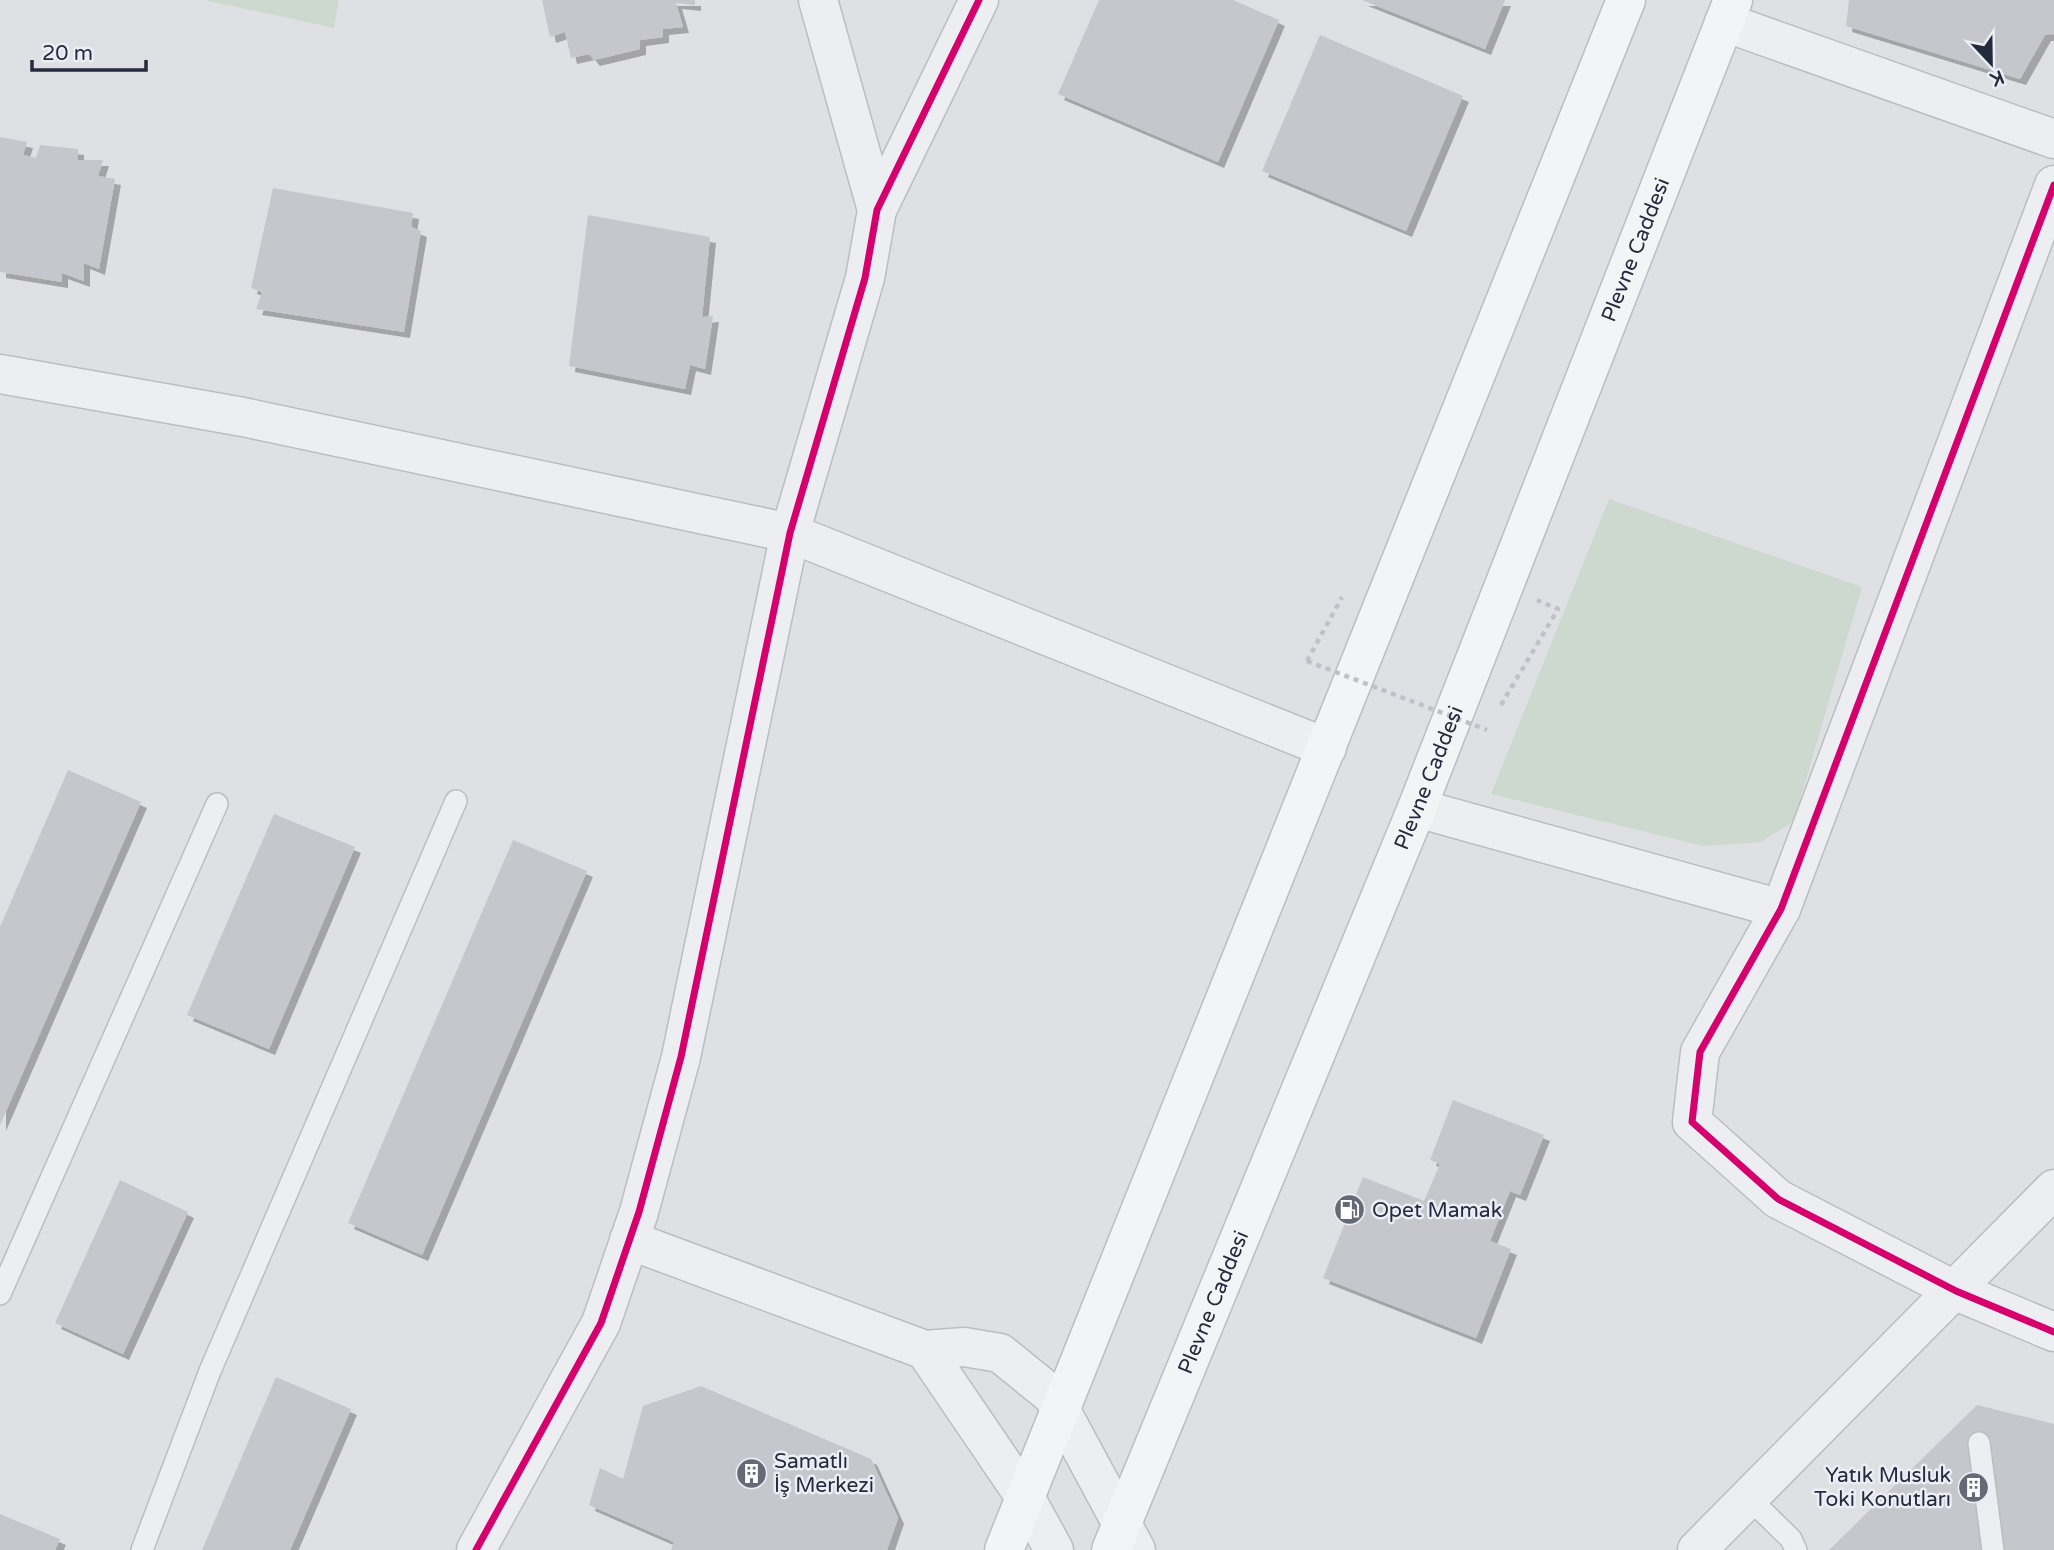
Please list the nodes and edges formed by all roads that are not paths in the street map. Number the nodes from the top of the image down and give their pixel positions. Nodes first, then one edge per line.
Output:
1 (818, 0) edge
2 (979, 0) edge
3 (1626, 0) edge
4 (1728, 11) edge
5 (2054, 139) edge
6 (2054, 185) edge
7 (877, 210) junction
8 (0, 374) edge
9 (790, 533) junction
10 (1327, 748) junction
11 (456, 801) dead end
12 (217, 804) dead end
13 (1417, 808) junction
14 (1781, 909) junction
15 (2054, 1189) edge
16 (629, 1240) junction
17 (6, 1262) edge
18 (1956, 1291) junction
19 (0, 1294) edge
20 (2054, 1332) edge
21 (925, 1350) junction
22 (1060, 1410) junction
23 (1979, 1443) dead end
24 (1026, 1497) junction
25 (1749, 1498) junction
26 (1123, 1542) edge
27 (142, 1550) edge
28 (476, 1550) edge
29 (1004, 1550) edge
30 (1054, 1550) edge
31 (1697, 1550) edge
32 (1796, 1550) edge
33 (1993, 1550) edge

1 - 7 street
2 - 7 street
3 - 10 main road
4 - 5 street
4 - 13 main road, Plevne Caddesi
6 - 14 street
7 - 9 street
8 - 9 street
9 - 10 street
9 - 16 street
10 - 22 main road
11 - 27 lane
12 - 17 lane
13 - 14 street
13 - 26 main road, Plevne Caddesi
14 - 18 street
15 - 18 street
16 - 21 street
16 - 28 street
17 - 19 lane
18 - 20 street
18 - 25 street
21 - 22 street
21 - 24 street
22 - 24 main road
22 - 26 street
23 - 33 lane
24 - 29 main road
24 - 30 street
25 - 31 street
25 - 32 lane

